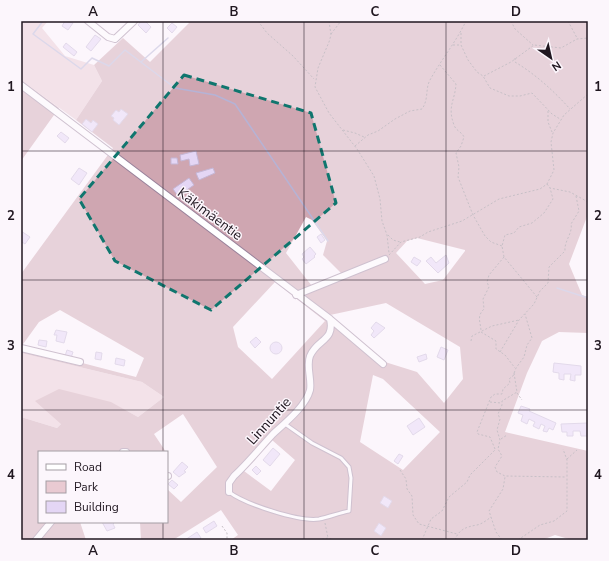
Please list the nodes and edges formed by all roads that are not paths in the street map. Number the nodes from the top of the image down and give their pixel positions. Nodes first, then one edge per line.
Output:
1 (88, 21) edge
2 (134, 21) edge
3 (21, 85) edge
4 (387, 257) road end
5 (296, 295) junction
6 (330, 319) junction
7 (21, 348) edge
8 (80, 362) dead end
9 (383, 364) dead end
10 (285, 424) junction
11 (229, 492) joint
12 (50, 523) edge
13 (36, 540) edge

1 - 2 street
3 - 5 street, Käkimäentie
4 - 5 street
5 - 6 street, Käkimäentie
6 - 9 street, Käkimäentie
6 - 10 street, Linnuntie
7 - 8 street
10 - 11 street, Linnuntie
10 - 11 lane
12 - 13 street

